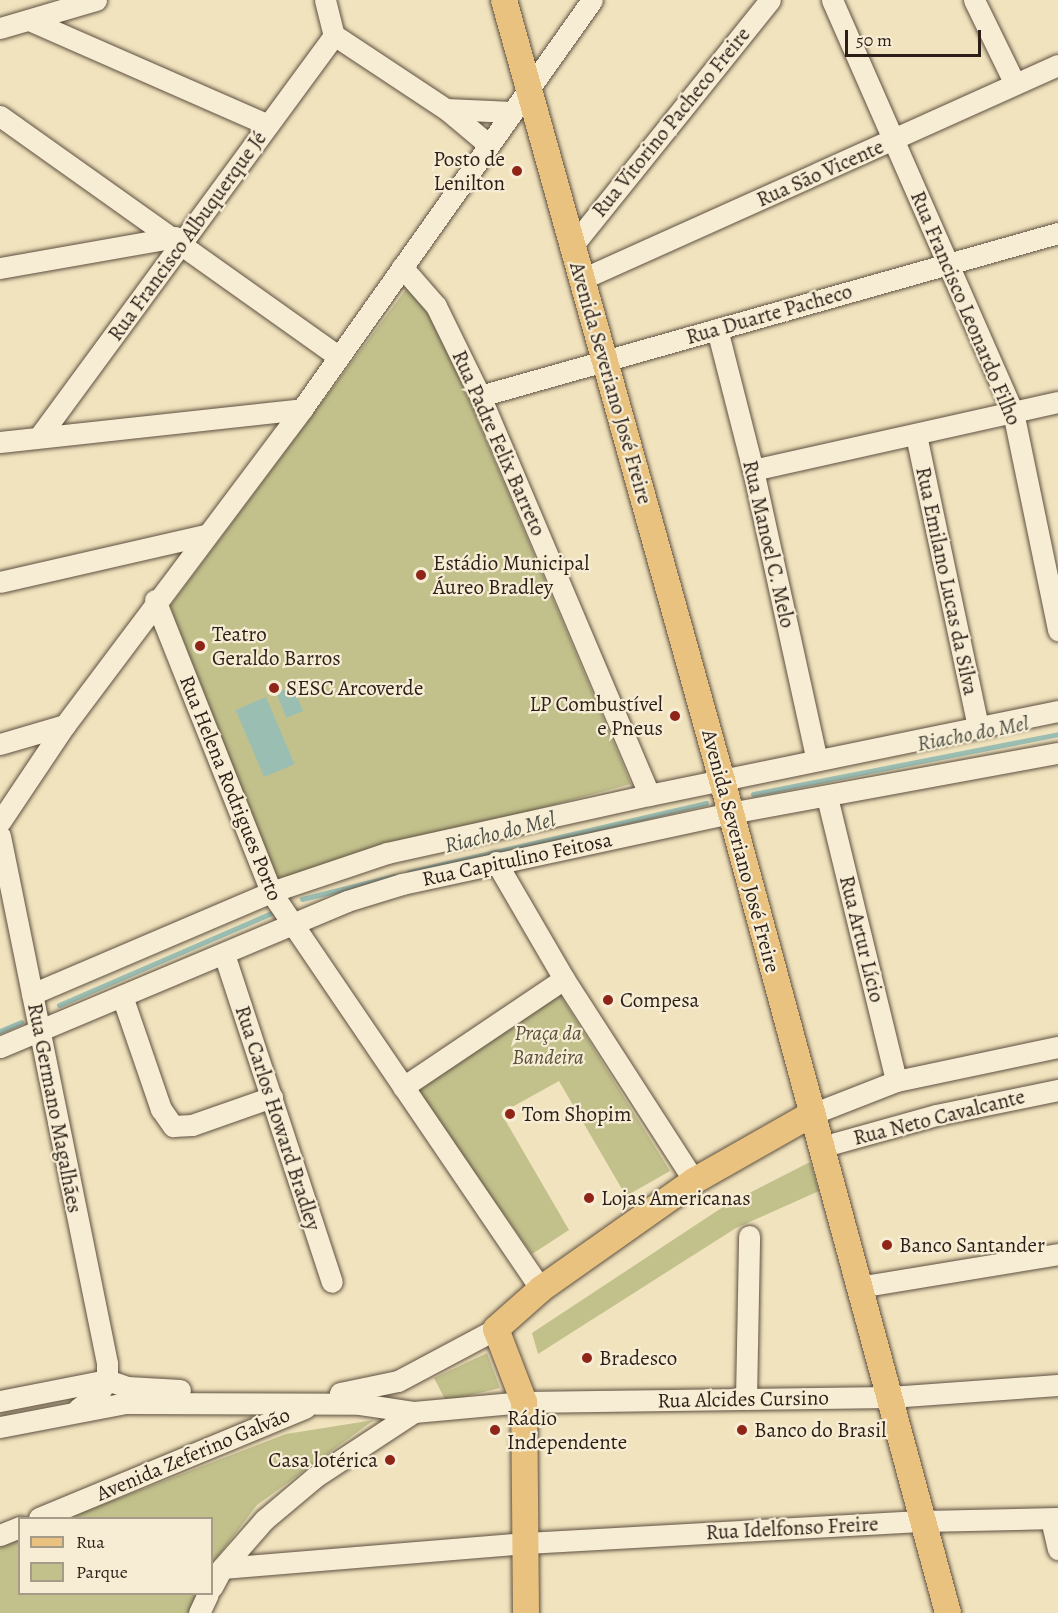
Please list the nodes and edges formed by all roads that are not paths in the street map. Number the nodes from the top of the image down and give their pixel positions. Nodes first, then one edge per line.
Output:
1 (96, 0) edge
2 (326, 0) edge
3 (504, 0) edge
4 (592, 0) edge
5 (770, 0) edge
6 (832, 0) edge
7 (974, 0) edge
8 (29, 20) junction
9 (0, 28) edge
10 (334, 35) junction
11 (1058, 64) edge
12 (1015, 84) junction
13 (528, 90) junction
14 (446, 109) junction
15 (512, 112) junction
16 (0, 116) edge
17 (268, 125) junction
18 (895, 140) junction
19 (489, 145) junction
20 (1058, 232) edge
21 (179, 240) junction
22 (573, 245) junction
23 (949, 262) junction
24 (402, 267) junction
25 (0, 268) edge
26 (582, 279) junction
27 (717, 329) junction
28 (338, 356) junction
29 (605, 360) junction
30 (480, 396) junction
31 (1058, 402) edge
32 (302, 409) junction
33 (1014, 412) junction
34 (916, 435) junction
35 (39, 437) junction
36 (0, 442) edge
37 (753, 470) junction
38 (205, 535) junction
39 (0, 582) edge
40 (155, 600) junction
41 (1058, 630) edge
42 (1058, 711) edge
43 (65, 725) junction
44 (978, 727) junction
45 (0, 744) edge
46 (1058, 753) edge
47 (817, 760) junction
48 (722, 780) junction
49 (649, 795) junction
50 (827, 797) junction
51 (730, 813) junction
52 (0, 822) edge
53 (0, 836) edge
54 (496, 862) junction
55 (271, 892) junction
56 (291, 925) junction
57 (224, 954) junction
58 (564, 979) junction
59 (32, 994) junction
60 (122, 996) junction
61 (40, 1030) junction
62 (0, 1047) edge
63 (1058, 1047) edge
64 (897, 1081) junction
65 (403, 1087) junction
66 (1058, 1090) edge
67 (272, 1097) junction
68 (812, 1114) junction
69 (821, 1147) junction
70 (694, 1181) junction
71 (749, 1236) dead end
72 (1058, 1254) edge
73 (332, 1282) dead end
74 (860, 1287) junction
75 (541, 1289) junction
76 (496, 1329) junction
77 (107, 1380) junction
78 (1058, 1384) edge
79 (890, 1397) junction
80 (746, 1399) junction
81 (0, 1401) edge
82 (524, 1402) junction
83 (314, 1404) junction
84 (75, 1411) junction
85 (414, 1412) junction
86 (0, 1427) edge
87 (41, 1517) edge
88 (1054, 1519) edge
89 (924, 1521) junction
90 (18, 1528) edge
91 (0, 1535) edge
92 (526, 1543) junction
93 (1058, 1549) edge
94 (222, 1568) junction
95 (213, 1585) edge
96 (207, 1595) edge
97 (199, 1613) edge
98 (525, 1613) edge
99 (948, 1613) edge

1 - 8 street
2 - 10 street
3 - 13 main road, Avenida Severiano José Freire
4 - 13 street
5 - 22 street, Rua Vitorino Pacheco Freire
6 - 18 street, Rua Francisco Leonardo Filho
7 - 12 street
8 - 9 street
8 - 17 street
10 - 14 street
10 - 17 street, Rua Francisco Albuquerque Jé
11 - 12 street, Rua São Vicente
12 - 18 street, Rua São Vicente
13 - 15 street
13 - 22 main road, Avenida Severiano José Freire
14 - 15 street
14 - 19 street
15 - 19 street
16 - 21 street
17 - 21 street, Rua Francisco Albuquerque Jé
18 - 23 street, Rua Francisco Leonardo Filho
18 - 26 street, Rua São Vicente
19 - 24 street
20 - 23 street, Rua Duarte Pacheco
21 - 25 street
21 - 28 street
21 - 35 street, Rua Francisco Albuquerque Jé
22 - 26 main road, Avenida Severiano José Freire
23 - 27 street, Rua Duarte Pacheco
23 - 33 street, Rua Francisco Leonardo Filho
24 - 28 street
24 - 30 street, Rua Padre Felix Barreto
26 - 29 main road, Avenida Severiano José Freire
27 - 29 street, Rua Duarte Pacheco
27 - 37 street, Rua Manoel C. Melo
28 - 32 street
29 - 30 street, Rua Duarte Pacheco
29 - 48 main road, Avenida Severiano José Freire
30 - 49 street, Rua Padre Felix Barreto
31 - 33 street
32 - 35 street
32 - 38 street
33 - 34 street
33 - 41 street, Rua Francisco Leonardo Filho
34 - 37 street
34 - 44 street, Rua Emilano Lucas da Silva
35 - 36 street
37 - 47 street, Rua Manoel C. Melo
38 - 39 street
38 - 40 street
40 - 43 street
40 - 55 street, Rua Helena Rodrigues Porto
42 - 44 street, Rua Capitulino Feitosa
43 - 45 street
43 - 52 street
44 - 47 street, Rua Capitulino Feitosa
46 - 50 street, Rua Capitulino Feitosa
47 - 48 street, Rua Capitulino Feitosa
48 - 49 street, Rua Capitulino Feitosa
48 - 51 main road, Avenida Severiano José Freire
49 - 55 street, Rua Capitulino Feitosa
50 - 51 street, Rua Capitulino Feitosa
50 - 64 street, Rua Artur Lício
51 - 54 street, Rua Capitulino Feitosa
51 - 68 main road, Avenida Severiano José Freire
53 - 59 street, Rua Germano Magalhães
54 - 56 street, Rua Capitulino Feitosa
54 - 58 street
55 - 56 street, Rua Helena Rodrigues Porto
55 - 59 street, Rua Capitulino Feitosa
56 - 57 street, Rua Capitulino Feitosa
56 - 65 street, Rua Helena Rodrigues Porto
57 - 60 street, Rua Capitulino Feitosa
57 - 67 street, Rua Carlos Howard Bradley
58 - 65 street
58 - 70 street
59 - 61 street, Rua Germano Magalhães
60 - 61 street, Rua Capitulino Feitosa
60 - 67 street
61 - 62 street, Rua Capitulino Feitosa
61 - 77 street, Rua Germano Magalhães
63 - 64 street, Rua Neto Cavalcante
64 - 68 street, Rua Neto Cavalcante
65 - 75 street
66 - 69 street, Rua Neto Cavalcante
67 - 73 street, Rua Carlos Howard Bradley
68 - 69 main road, Avenida Severiano José Freire
68 - 70 main road
69 - 74 main road, Avenida Severiano José Freire
70 - 75 main road
71 - 80 street
72 - 74 street
74 - 79 main road, Avenida Severiano José Freire
75 - 76 main road
76 - 77 street
76 - 82 main road
77 - 81 street
77 - 84 street
78 - 79 street, Rua Alcides Cursino
79 - 80 street, Rua Alcides Cursino
79 - 89 main road, Avenida Severiano José Freire
80 - 82 street, Rua Alcides Cursino
82 - 85 street, Rua Alcides Cursino
82 - 92 main road
83 - 84 street
83 - 85 street
83 - 87 street, Avenida Zeferino Galvão
84 - 86 street
85 - 94 street
88 - 89 street, Rua Idelfonso Freire
88 - 93 street
89 - 92 street, Rua Idelfonso Freire
89 - 99 main road, Avenida Severiano José Freire
90 - 91 street
92 - 94 street, Rua Idelfonso Freire
92 - 98 main road
94 - 95 street
96 - 97 street

